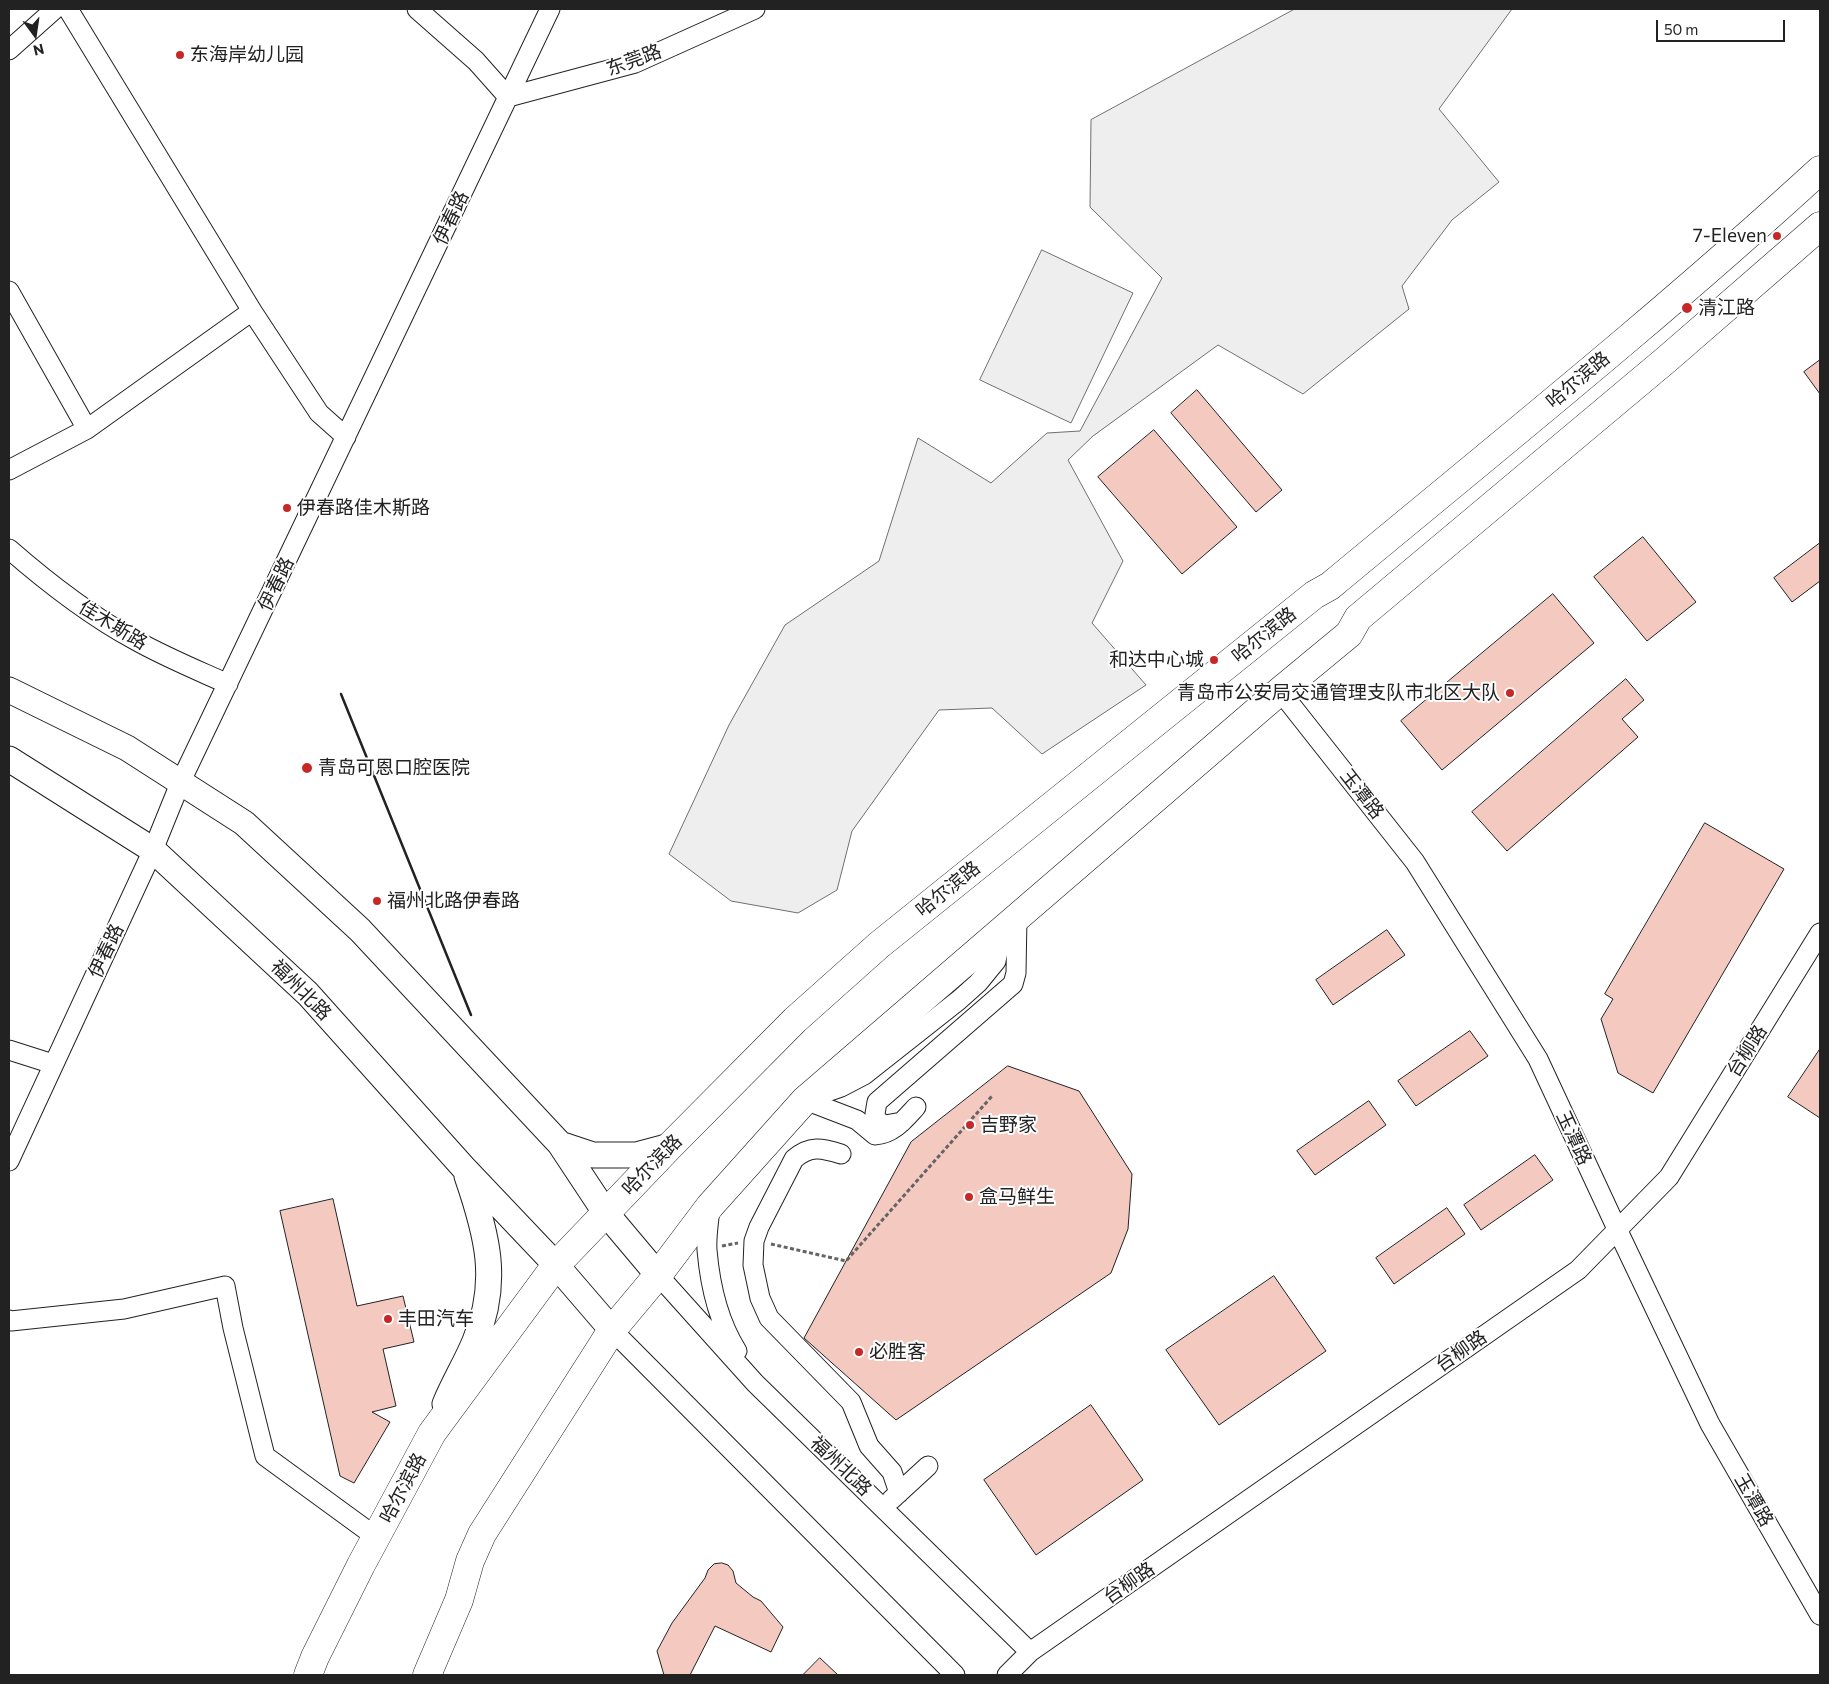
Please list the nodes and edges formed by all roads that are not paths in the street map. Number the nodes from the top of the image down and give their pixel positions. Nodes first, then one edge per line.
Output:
1 (55, 9) edge
2 (68, 9) edge
3 (417, 9) edge
4 (550, 9) edge
5 (755, 9) edge
6 (9, 50) edge
7 (508, 98) junction
8 (1820, 170) edge
9 (1820, 226) edge
10 (9, 291) edge
11 (252, 311) junction
12 (87, 429) junction
13 (346, 437) junction
14 (9, 470) edge
15 (9, 549) edge
16 (228, 684) junction
17 (9, 690) edge
18 (1280, 691) junction
19 (9, 759) edge
20 (181, 781) junction
21 (153, 850) junction
22 (1010, 923) junction
23 (1820, 933) edge
24 (9, 1050) edge
25 (53, 1064) junction
26 (805, 1100) junction
27 (916, 1107) dead end
28 (902, 1122) junction
29 (560, 1144) junction
30 (670, 1146) junction
31 (841, 1154) dead end
32 (9, 1161) edge
33 (463, 1167) junction
34 (710, 1206) junction
35 (605, 1212) junction
36 (1618, 1231) junction
37 (556, 1265) junction
38 (658, 1276) junction
39 (9, 1320) edge
40 (612, 1330) junction
41 (755, 1382) junction
42 (432, 1433) junction
43 (928, 1466) dead end
44 (899, 1493) junction
45 (883, 1508) junction
46 (376, 1536) junction
47 (1820, 1615) edge
48 (1030, 1652) junction
49 (308, 1675) edge
50 (427, 1675) edge
51 (955, 1675) edge
52 (1006, 1675) edge

1 - 6 street
2 - 11 street
3 - 7 street
4 - 7 street, 伊春路
5 - 7 street, 东莞路
7 - 13 street, 伊春路
8 - 30 highway, 哈尔滨路
9 - 18 highway
10 - 12 street
11 - 12 street
11 - 13 street
12 - 14 street
13 - 16 street, 伊春路
15 - 16 street, 佳木斯路
16 - 20 street, 伊春路
17 - 20 main road
18 - 22 highway
18 - 36 street, 玉潭路
19 - 21 main road, 福州北路
20 - 21 street, 伊春路
20 - 29 main road
21 - 25 street, 伊春路
21 - 33 main road, 福州北路
22 - 26 highway
22 - 28 street
23 - 36 street, 台柳路
24 - 25 street
25 - 32 street, 伊春路
26 - 28 street
26 - 34 highway
27 - 28 street
29 - 30 main road
29 - 35 main road
30 - 35 highway, 哈尔滨路
31 - 44 street
33 - 37 main road, 福州北路
33 - 42 main road
34 - 38 highway
34 - 41 street
35 - 37 highway, 哈尔滨路
35 - 38 main road
36 - 47 street, 玉潭路
36 - 48 street, 台柳路
37 - 40 main road, 福州北路
37 - 42 highway, 哈尔滨路
38 - 40 highway
38 - 41 street, 福州北路
39 - 46 street
40 - 50 highway
40 - 51 street
41 - 45 street, 福州北路
42 - 46 highway, 哈尔滨路
43 - 44 street
44 - 45 street
45 - 48 street, 福州北路
46 - 49 highway, 哈尔滨路
48 - 52 street, 台柳路

